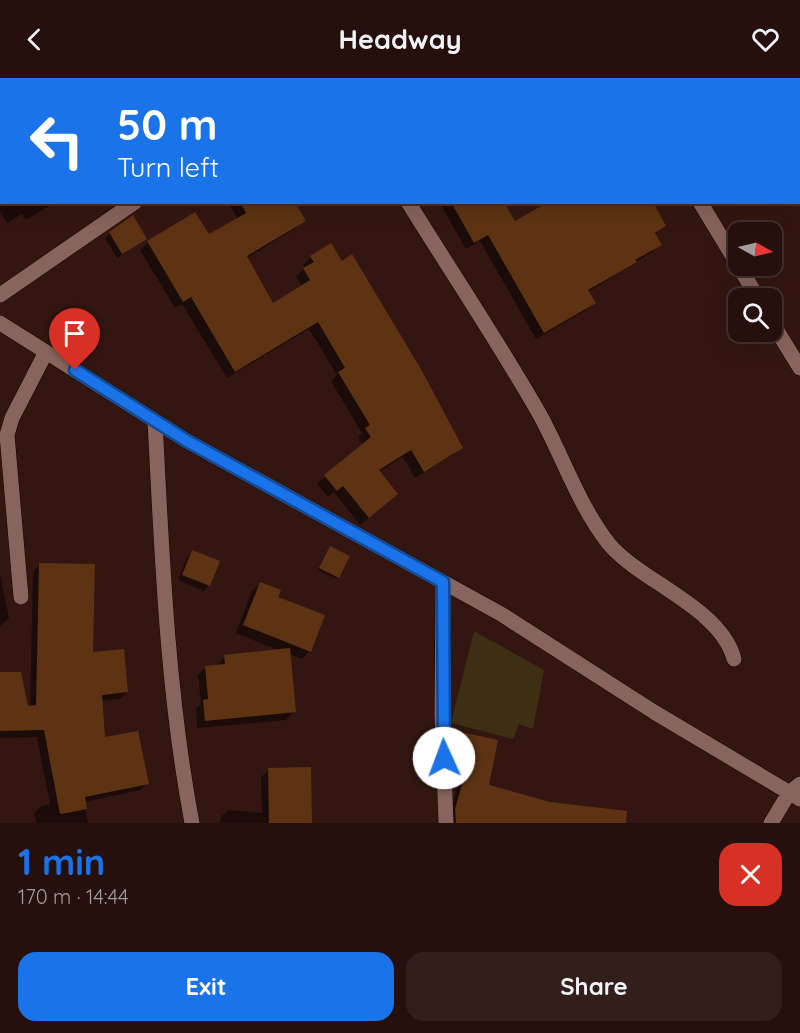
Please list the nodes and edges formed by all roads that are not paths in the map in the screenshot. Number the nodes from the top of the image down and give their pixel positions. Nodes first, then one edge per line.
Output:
1 (132, 204) edge
2 (409, 204) edge
3 (701, 204) edge
4 (752, 288) edge
5 (0, 296) edge
6 (0, 323) edge
7 (782, 339) edge
8 (46, 352) junction
9 (800, 368) edge
10 (154, 421) junction
11 (443, 582) junction
12 (21, 597) dead end
13 (734, 659) dead end
14 (796, 792) edge
15 (192, 823) edge
16 (446, 823) edge
17 (771, 823) edge

1 - 5 street
2 - 13 street
3 - 4 street
6 - 8 street
7 - 9 street
8 - 10 street
8 - 12 street
10 - 11 street
10 - 15 street
11 - 14 street
11 - 16 street
14 - 17 street

